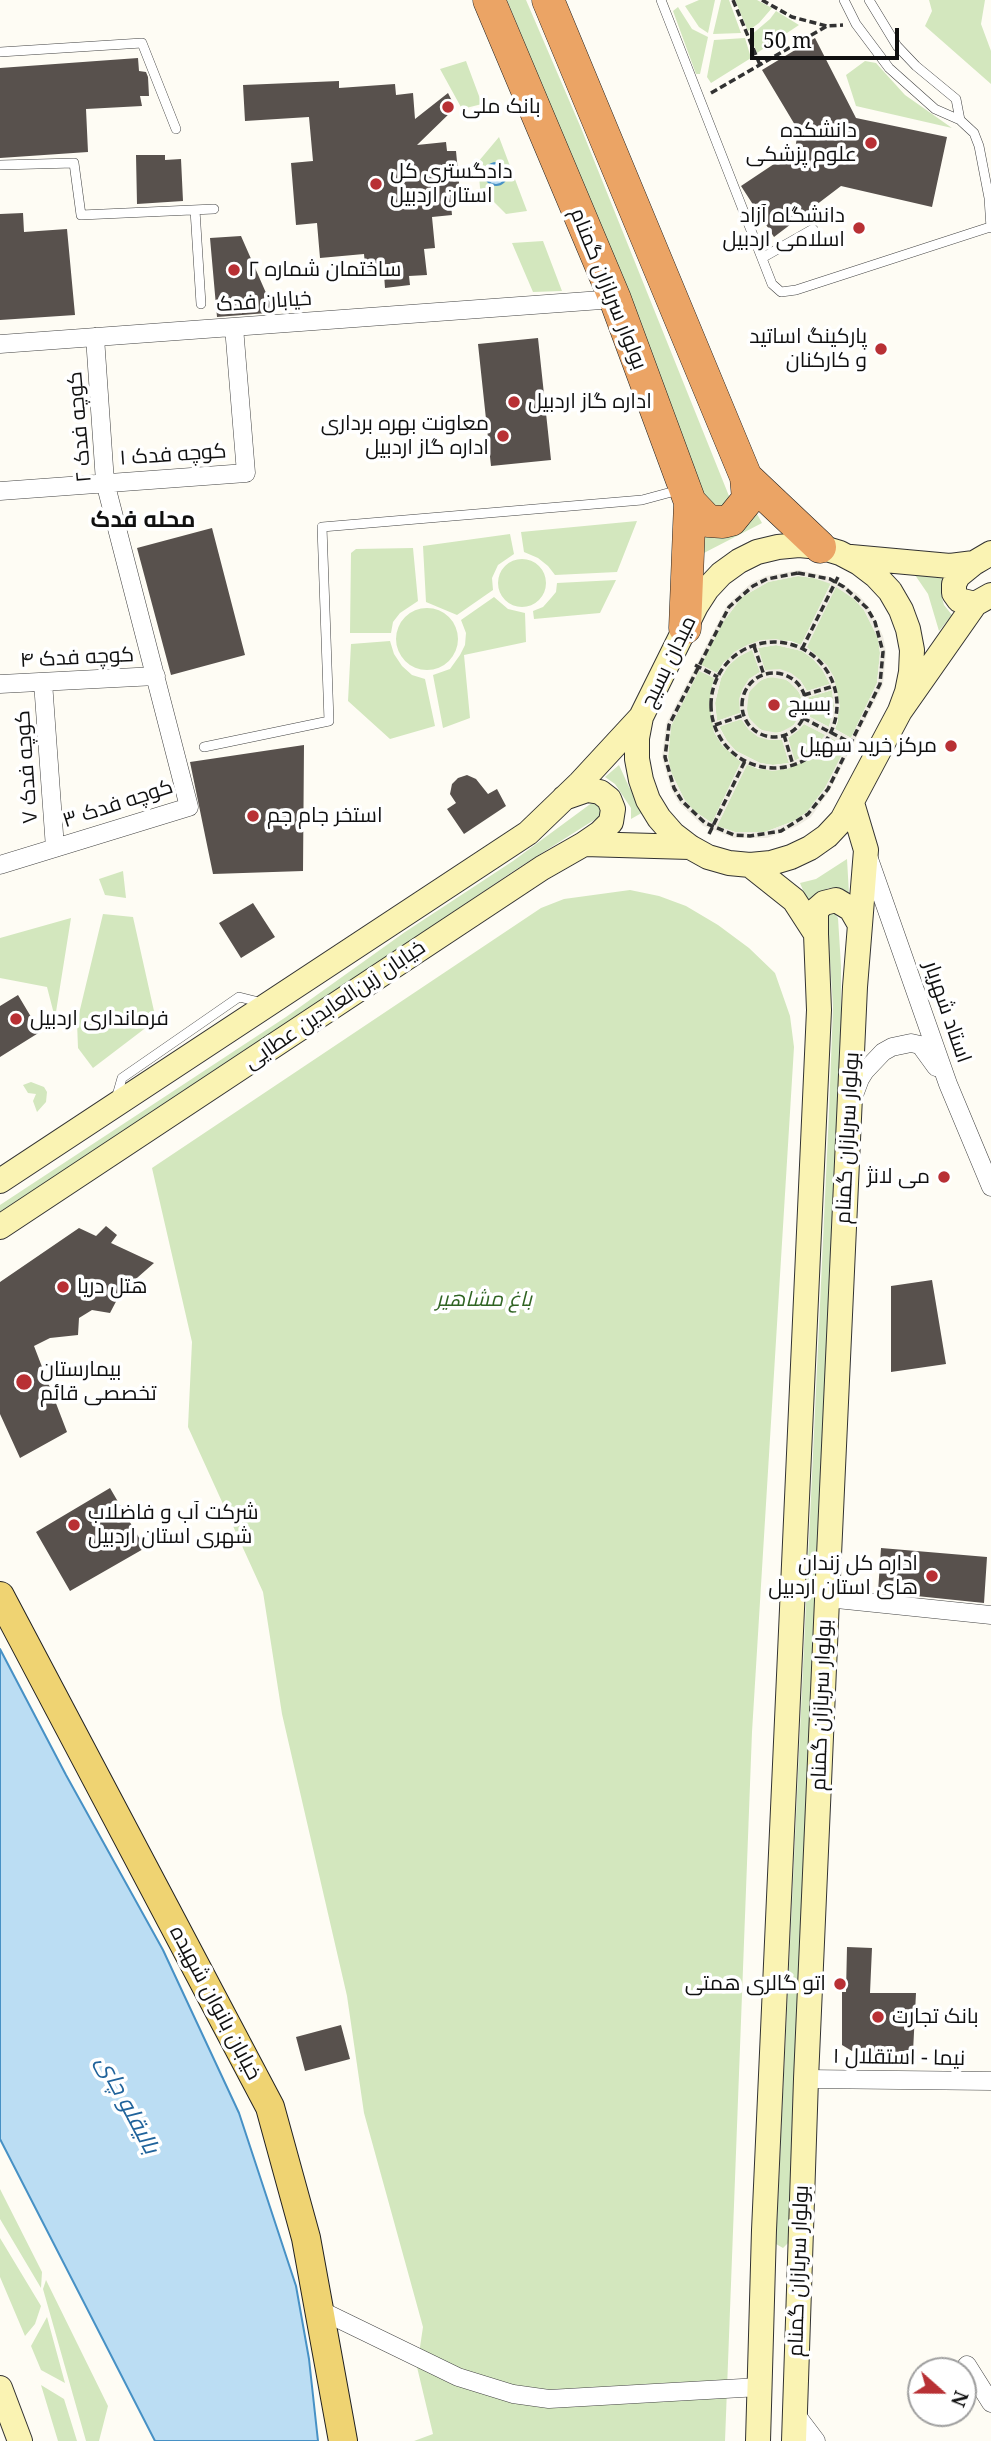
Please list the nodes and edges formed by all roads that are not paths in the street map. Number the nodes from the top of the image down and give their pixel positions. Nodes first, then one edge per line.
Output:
1 (489, 0) edge
2 (548, 0) edge
3 (661, 0) edge
4 (844, 0) edge
5 (869, 0) edge
6 (0, 52) edge
7 (960, 120) junction
8 (176, 129) dead end
9 (0, 165) edge
10 (214, 209) dead end
11 (195, 210) junction
12 (991, 228) edge
13 (813, 229) dead end
14 (762, 258) junction
15 (615, 299) junction
16 (201, 303) dead end
17 (234, 327) junction
18 (96, 337) junction
19 (0, 344) edge
20 (746, 477) junction
21 (105, 482) junction
22 (0, 491) edge
23 (687, 495) junction
24 (834, 552) junction
25 (983, 558) edge
26 (983, 599) edge
27 (679, 641) junction
28 (156, 676) junction
29 (43, 682) junction
30 (0, 684) edge
31 (900, 711) junction
32 (642, 718) junction
33 (204, 747) dead end
34 (564, 798) junction
35 (852, 803) junction
36 (584, 844) junction
37 (55, 848) junction
38 (695, 850) junction
39 (866, 850) junction
40 (0, 865) edge
41 (750, 865) junction
42 (859, 923) junction
43 (816, 934) junction
44 (948, 1084) junction
45 (849, 1109) junction
46 (0, 1181) edge
47 (991, 1187) edge
48 (0, 1227) edge
49 (0, 1596) edge
50 (827, 1598) junction
51 (991, 1615) edge
52 (806, 2079) junction
53 (991, 2081) edge
54 (762, 2296) junction
55 (798, 2297) junction
56 (318, 2308) junction
57 (977, 2381) edge
58 (760, 2387) junction
59 (0, 2388) edge
60 (991, 2403) edge
61 (794, 2412) junction
62 (20, 2441) edge
63 (342, 2441) edge
64 (758, 2441) edge
65 (794, 2441) edge
66 (816, 2441) edge

1 - 15 highway, بولوار سربازان گمنام
2 - 20 highway
3 - 14 lane
4 - 7 lane
5 - 7 lane
6 - 8 lane
7 - 12 lane
9 - 11 lane
10 - 11 lane
11 - 16 lane
12 - 14 lane
13 - 14 lane
15 - 17 street, خیابان فدک
15 - 23 highway, بولوار سربازان گمنام
17 - 18 street, خیابان فدک
17 - 21 street, کوچه فدک ۱
18 - 19 street, خیابان فدک
18 - 21 street, کوچه فدک ۲
20 - 23 highway
20 - 24 highway
21 - 22 street, کوچه فدک ۱
21 - 28 street, کوچه فدک ۲
23 - 27 highway, بولوار سربازان گمنام
23 - 33 lane
24 - 25 main road
24 - 27 main road, میدان بسیج
24 - 31 main road, میدان بسیج
25 - 26 main road
26 - 31 main road
27 - 32 main road, میدان بسیج
28 - 29 street, کوچه فدک ۴
28 - 37 street, کوچه فدک ۳
29 - 30 street, کوچه فدک ۴
29 - 37 street, کوچه فدک ۷
31 - 35 main road, میدان بسیج
32 - 34 main road, خیابان زین‌العابدین عطایی
32 - 38 main road, میدان بسیج
34 - 36 main road, خیابان زین‌العابدین عطایی
34 - 46 main road, خیابان زین‌العابدین عطایی
35 - 39 main road, بولوار سربازان گمنام
35 - 41 main road, میدان بسیج
36 - 38 main road
36 - 48 main road, خیابان زین‌العابدین عطایی
37 - 40 street
38 - 41 main road, میدان بسیج
39 - 42 main road, بولوار سربازان گمنام
39 - 44 street, استاد شهریار
41 - 43 main road
42 - 43 main road
42 - 45 main road, بولوار سربازان گمنام
43 - 54 main road, بولوار سربازان گمنام
44 - 45 street
44 - 47 street, استاد شهریار
45 - 50 main road, بولوار سربازان گمنام
49 - 56 main road, خیابان بانوان شهیده
50 - 51 street
50 - 52 main road, بولوار سربازان گمنام
52 - 53 street, نیما - استقلال ۱
52 - 55 main road, بولوار سربازان گمنام
54 - 55 main road
54 - 58 main road, بولوار سربازان گمنام
55 - 61 main road, بولوار سربازان گمنام
56 - 58 street
56 - 63 main road, خیابان بانوان شهیده
57 - 60 street
58 - 64 main road, بولوار سربازان گمنام
59 - 62 main road
61 - 65 main road, بولوار سربازان گمنام
61 - 66 street

